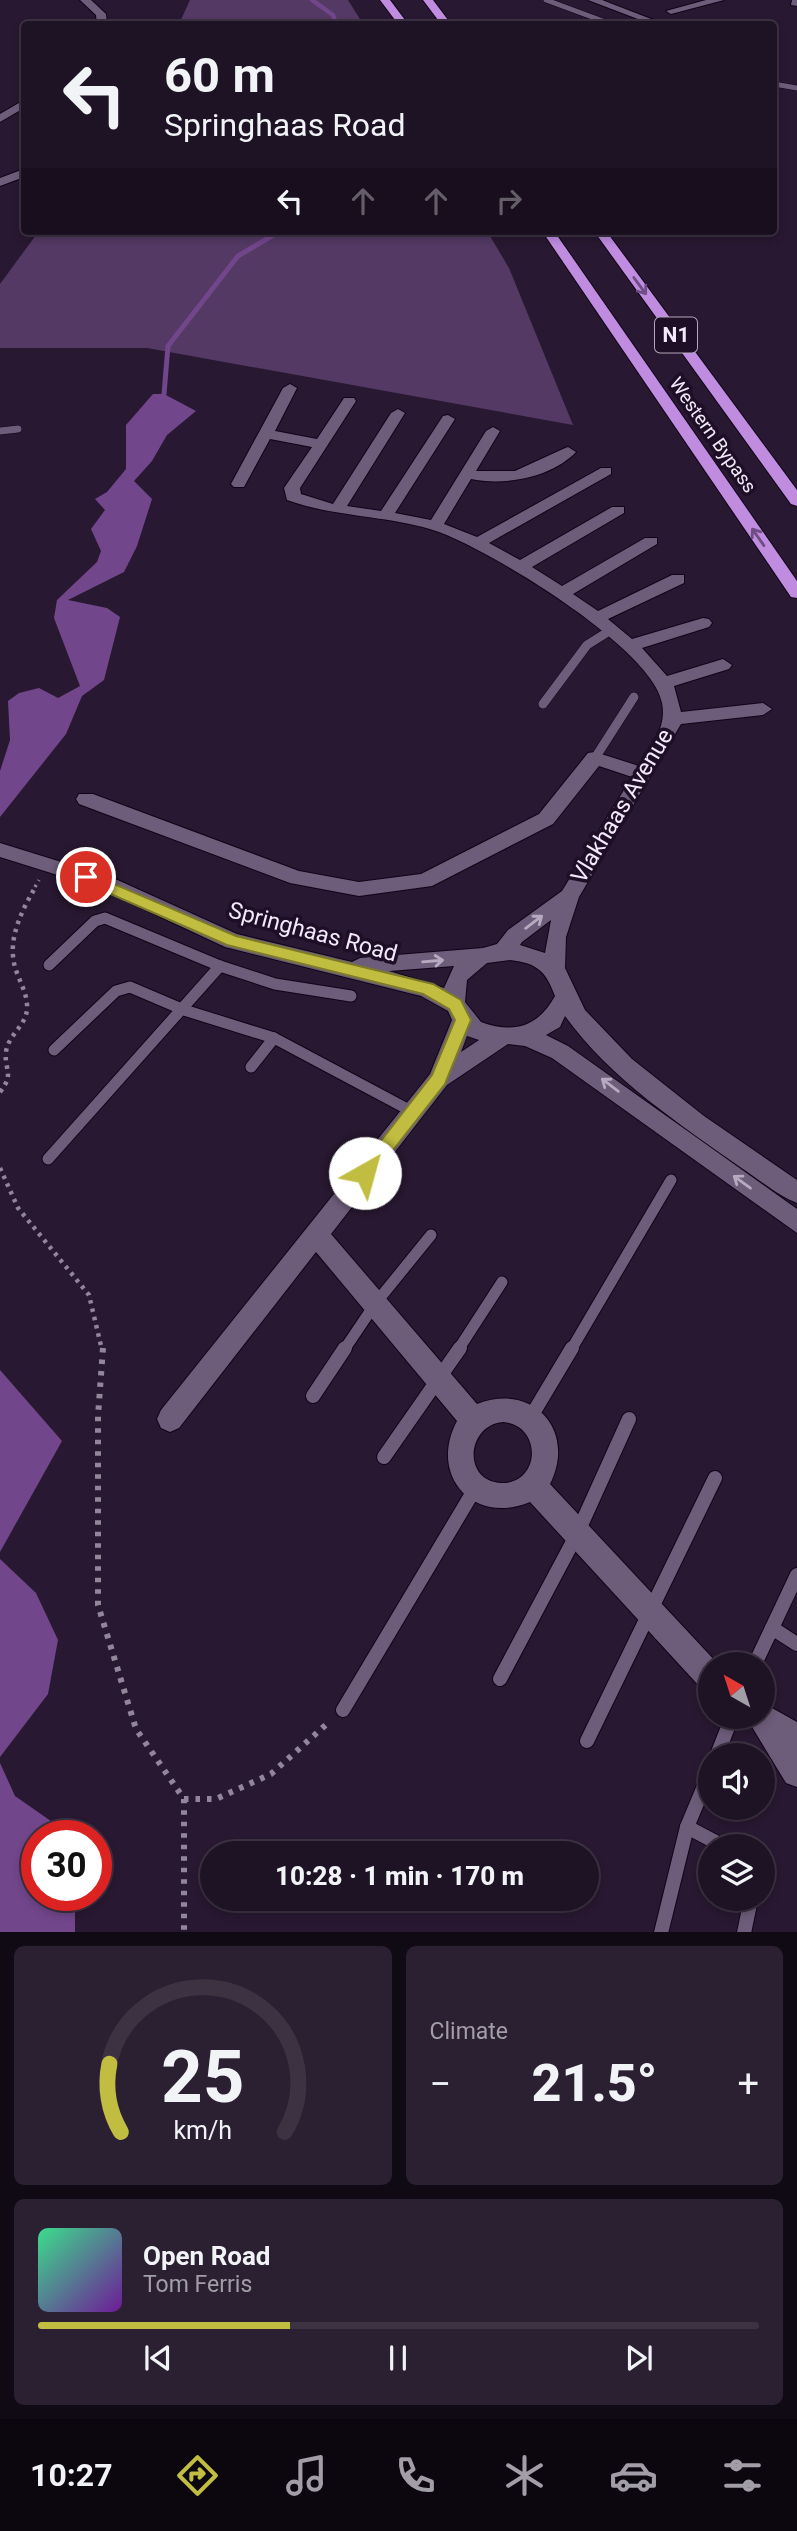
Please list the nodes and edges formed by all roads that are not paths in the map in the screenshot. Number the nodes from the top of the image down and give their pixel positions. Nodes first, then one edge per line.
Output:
1 (85, 0) edge
2 (385, 0) edge
3 (428, 0) edge
4 (546, 0) edge
5 (593, 0) edge
6 (719, 0) edge
7 (670, 11) dead end
8 (102, 21) edge
9 (401, 21) edge
10 (444, 21) edge
11 (603, 21) edge
12 (651, 21) edge
13 (777, 84) edge
14 (797, 88) edge
15 (21, 105) edge
16 (0, 119) edge
17 (21, 174) edge
18 (0, 182) edge
19 (551, 235) edge
20 (603, 235) edge
21 (290, 388) dead end
22 (349, 401) dead end
23 (398, 413) dead end
24 (447, 419) dead end
25 (18, 429) dead end
26 (493, 430) dead end
27 (0, 431) edge
28 (265, 434) junction
29 (322, 444) junction
30 (568, 452) dead end
31 (606, 471) dead end
32 (467, 474) junction
33 (239, 484) dead end
34 (797, 501) edge
35 (339, 507) junction
36 (618, 510) dead end
37 (386, 516) junction
38 (435, 526) junction
39 (651, 541) dead end
40 (477, 543) junction
41 (519, 568) junction
42 (678, 579) dead end
43 (797, 593) edge
44 (561, 594) junction
45 (597, 618) junction
46 (703, 623) dead end
47 (611, 630) junction
48 (628, 646) junction
49 (723, 665) dead end
50 (663, 683) junction
51 (634, 697) dead end
52 (543, 704) dead end
53 (763, 709) dead end
54 (673, 719) junction
55 (595, 758) junction
56 (643, 774) junction
57 (86, 799) dead end
58 (5, 851) edge
59 (569, 896) junction
60 (494, 953) junction
61 (49, 965) dead end
62 (219, 966) junction
63 (340, 967) junction
64 (554, 969) junction
65 (351, 996) dead end
66 (565, 997) junction
67 (184, 1010) junction
68 (459, 1013) junction
69 (501, 1037) junction
70 (525, 1037) junction
71 (274, 1038) junction
72 (54, 1050) dead end
73 (251, 1067) dead end
74 (439, 1079) junction
75 (413, 1112) junction
76 (48, 1159) dead end
77 (671, 1180) dead end
78 (797, 1193) edge
79 (797, 1222) edge
80 (316, 1234) junction
81 (431, 1235) dead end
82 (502, 1282) dead end
83 (375, 1304) junction
84 (439, 1380) junction
85 (313, 1396) dead end
86 (170, 1419) dead end
87 (629, 1419) dead end
88 (473, 1420) junction
89 (529, 1420) junction
90 (384, 1457) dead end
91 (715, 1478) dead end
92 (476, 1486) junction
93 (533, 1486) junction
94 (578, 1534) junction
95 (797, 1575) edge
96 (648, 1611) junction
97 (772, 1628) junction
98 (797, 1644) edge
99 (761, 1652) edge
100 (698, 1664) edge
101 (500, 1679) dead end
102 (343, 1710) road end
103 (775, 1725) edge
104 (769, 1729) edge
105 (797, 1738) edge
106 (587, 1741) dead end
107 (797, 1772) edge
108 (698, 1801) edge
109 (687, 1827) junction
110 (700, 1834) edge
111 (749, 1911) edge
112 (661, 1932) edge
113 (744, 1932) edge

1 - 8 street
2 - 9 highway
3 - 10 highway
4 - 11 lane
5 - 12 street
6 - 7 street
13 - 14 lane
15 - 16 street
17 - 18 street
43 -> 19 highway, Western Bypass / N1
20 -> 34 highway, Western Bypass / N1
21 - 28 street
22 - 29 street
23 - 35 street
24 - 37 street
25 - 27 lane
26 - 32 street
28 - 29 street
28 - 33 street
29 - 35 street, Vlakhaas Avenue
30 - 32 street
31 - 40 street
32 - 38 street
35 - 37 street, Vlakhaas Avenue
36 - 41 street
37 - 38 street, Vlakhaas Avenue
38 - 40 street, Vlakhaas Avenue
39 - 44 street
40 - 41 street, Vlakhaas Avenue
41 - 44 street, Vlakhaas Avenue
42 - 45 street
44 - 45 street, Vlakhaas Avenue
45 - 47 street, Vlakhaas Avenue
46 - 48 street
47 - 48 street, Vlakhaas Avenue
47 - 52 lane
48 - 50 street, Vlakhaas Avenue
49 - 50 street
50 - 54 street, Vlakhaas Avenue
51 - 55 lane
53 - 54 street
54 - 56 street, Vlakhaas Avenue
55 - 56 street
55 - 57 street
56 - 59 street, Vlakhaas Avenue
58 - 63 street, Springhaas Road
60 -> 59 street
59 - 64 street, Vlakhaas Avenue
63 -> 60 street
60 - 64 street
60 - 68 street
61 - 62 lane
62 - 65 lane
62 - 67 lane
63 - 68 street, Springhaas Road
64 - 66 street, Vlakhaas Avenue
66 - 70 street
66 - 78 street, Vlakhaas Avenue
67 - 71 lane
67 - 72 lane
67 - 76 lane
68 - 69 street
68 - 74 street
69 - 70 street
69 - 74 street
79 -> 70 street
71 - 73 lane
71 - 75 lane
74 - 75 street
75 - 80 street
77 - 89 lane
80 - 83 street
80 - 86 street
81 - 83 lane
82 - 84 lane
83 - 84 street
83 - 85 lane
84 - 88 street
84 - 90 lane
87 - 94 lane
88 - 89 street
88 - 92 street
89 - 93 street
91 - 96 lane
92 - 93 street
92 - 102 lane
93 - 94 street
94 - 96 street
94 - 101 lane
95 - 97 lane
96 - 100 street
96 - 106 lane
97 - 98 lane
97 - 99 lane
103 - 105 street
104 - 107 street
108 - 109 lane
109 - 110 lane
109 - 112 lane
111 - 113 lane

